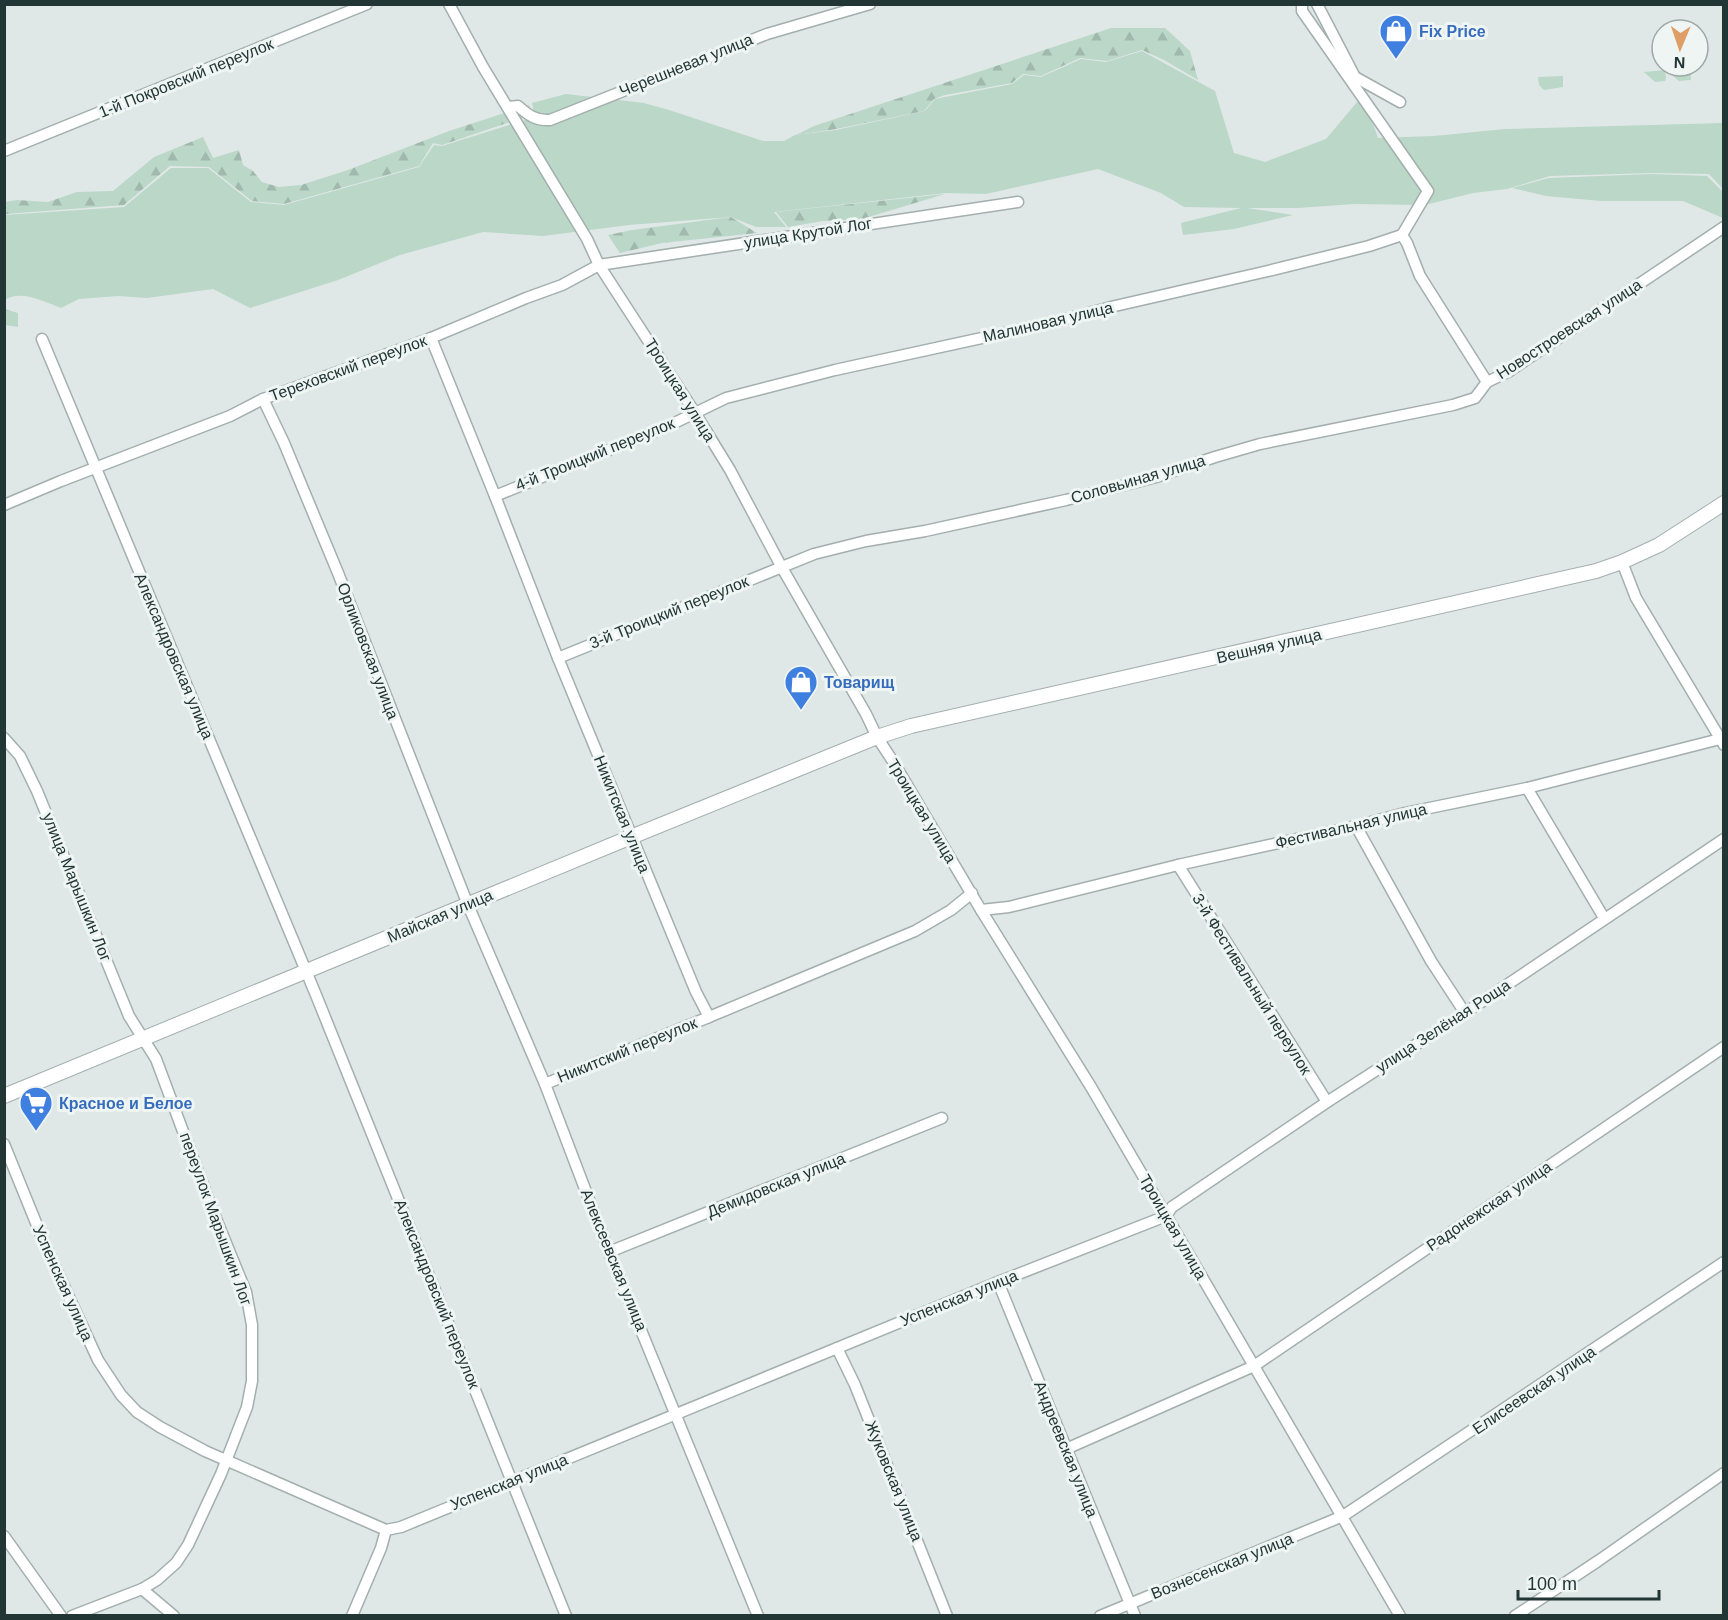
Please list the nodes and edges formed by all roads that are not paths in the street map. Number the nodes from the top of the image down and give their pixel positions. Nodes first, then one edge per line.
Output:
1 (367, 4) edge
2 (449, 4) edge
3 (870, 4) edge
4 (1302, 4) edge
5 (1317, 4) edge
6 (1400, 102) dead end
7 (508, 107) junction
8 (4, 152) edge
9 (1018, 202) dead end
10 (1724, 227) edge
11 (1402, 235) junction
12 (599, 265) junction
13 (431, 338) junction
14 (42, 339) dead end
15 (1487, 382) junction
16 (263, 399) junction
17 (695, 413) junction
18 (96, 467) junction
19 (495, 496) junction
20 (1724, 503) edge
21 (4, 505) edge
22 (1622, 562) junction
23 (781, 566) junction
24 (558, 658) junction
25 (876, 737) junction
26 (4, 738) edge
27 (1722, 742) edge
28 (1527, 788) junction
29 (1356, 826) junction
30 (631, 837) junction
31 (1724, 838) edge
32 (1178, 865) junction
33 (972, 893) junction
34 (468, 905) junction
35 (981, 910) junction
36 (1604, 918) junction
37 (306, 972) junction
38 (1465, 1013) junction
39 (709, 1017) junction
40 (144, 1039) junction
41 (1724, 1047) edge
42 (545, 1084) junction
43 (4, 1096) edge
44 (1327, 1102) junction
45 (942, 1118) dead end
46 (4, 1144) edge
47 (1166, 1216) junction
48 (609, 1252) junction
49 (1724, 1262) edge
50 (998, 1282) junction
51 (837, 1348) junction
52 (1254, 1366) junction
53 (677, 1415) junction
54 (1066, 1449) junction
55 (226, 1460) junction
56 (1724, 1473) edge
57 (513, 1480) junction
58 (1343, 1516) junction
59 (386, 1530) junction
60 (4, 1536) edge
61 (142, 1589) junction
62 (1130, 1603) junction
63 (61, 1616) edge
64 (72, 1616) edge
65 (174, 1616) edge
66 (352, 1616) edge
67 (566, 1616) edge
68 (758, 1616) edge
69 (947, 1616) edge
70 (1100, 1616) edge
71 (1135, 1616) edge
72 (1400, 1616) edge
73 (1515, 1616) edge

1 - 8 street, 1-й Покровский переулок
2 - 7 street, Троицкая улица
3 - 7 street, Черешневая улица
4 - 11 street
5 - 6 street
7 - 12 street, Троицкая улица
9 - 12 street, улица Крутой Лог
10 - 15 street, Новостроевская улица
11 - 15 street, Новостроевская улица
11 - 17 street, Малиновая улица
12 - 13 street, Тереховский переулок
12 - 17 street, Троицкая улица
13 - 16 street, Тереховский переулок
13 - 19 street, Никитская улица
14 - 18 street, Александровская улица
15 - 23 street, Соловьиная улица
16 - 18 street, Тереховский переулок
16 - 34 street, Орликовская улица
17 - 19 street, 4-й Троицкий переулок
17 - 23 street, Троицкая улица
18 - 21 street, Тереховский переулок
18 - 37 street, Александровская улица
19 - 24 street, Никитская улица
20 - 22 street, Вешняя улица
22 - 25 street, Вешняя улица
22 - 27 street
23 - 24 street, 3-й Троицкий переулок
23 - 25 street, Троицкая улица
24 - 30 street, Никитская улица
25 - 30 street, Майская улица
25 - 33 street, Троицкая улица
26 - 40 street, улица Марышкин Лог
27 - 28 street, Фестивальная улица
28 - 29 street, Фестивальная улица
28 - 36 street
29 - 32 street, Фестивальная улица
29 - 38 street
30 - 34 street, Майская улица
30 - 39 street, Никитская улица
31 - 36 street, улица Зелёная Роща
32 - 35 street, Фестивальная улица
32 - 44 street, 3-й Фестивальный переулок
33 - 35 street, Троицкая улица
33 - 39 street
34 - 37 street, Майская улица
34 - 42 street, Алексеевская улица
35 - 47 street, Троицкая улица
36 - 38 street, улица Зелёная Роща
37 - 40 street, Майская улица
37 - 57 street, Александровский переулок
38 - 44 street, улица Зелёная Роща
39 - 42 street, Никитский переулок
40 - 43 street, Майская улица
40 - 55 street, переулок Марышкин Лог
41 - 52 street, Радонежская улица
42 - 48 street, Алексеевская улица
44 - 47 street, улица Зелёная Роща
45 - 48 street, Демидовская улица
46 - 55 street, Успенская улица
47 - 50 street, Успенская улица
47 - 52 street, Троицкая улица
48 - 53 street, Алексеевская улица
49 - 58 street, Елисеевская улица
50 - 51 street, Успенская улица
50 - 54 street, Андреевская улица
51 - 53 street, Успенская улица
51 - 69 street, Жуковская улица
52 - 54 street, Радонежская улица
52 - 58 street, Троицкая улица
53 - 57 street, Успенская улица
53 - 68 street, Алексеевская улица
54 - 62 street, Андреевская улица
55 - 59 street, Успенская улица
55 - 61 street, переулок Марышкин Лог
56 - 73 street
57 - 59 street, Успенская улица
57 - 67 street, Александровский переулок
58 - 62 street, Вознесенская улица
58 - 72 street, Троицкая улица
59 - 66 street
60 - 63 street
61 - 64 street, переулок Марышкин Лог
61 - 65 street
62 - 70 street, Вознесенская улица
62 - 71 street, Андреевская улица

